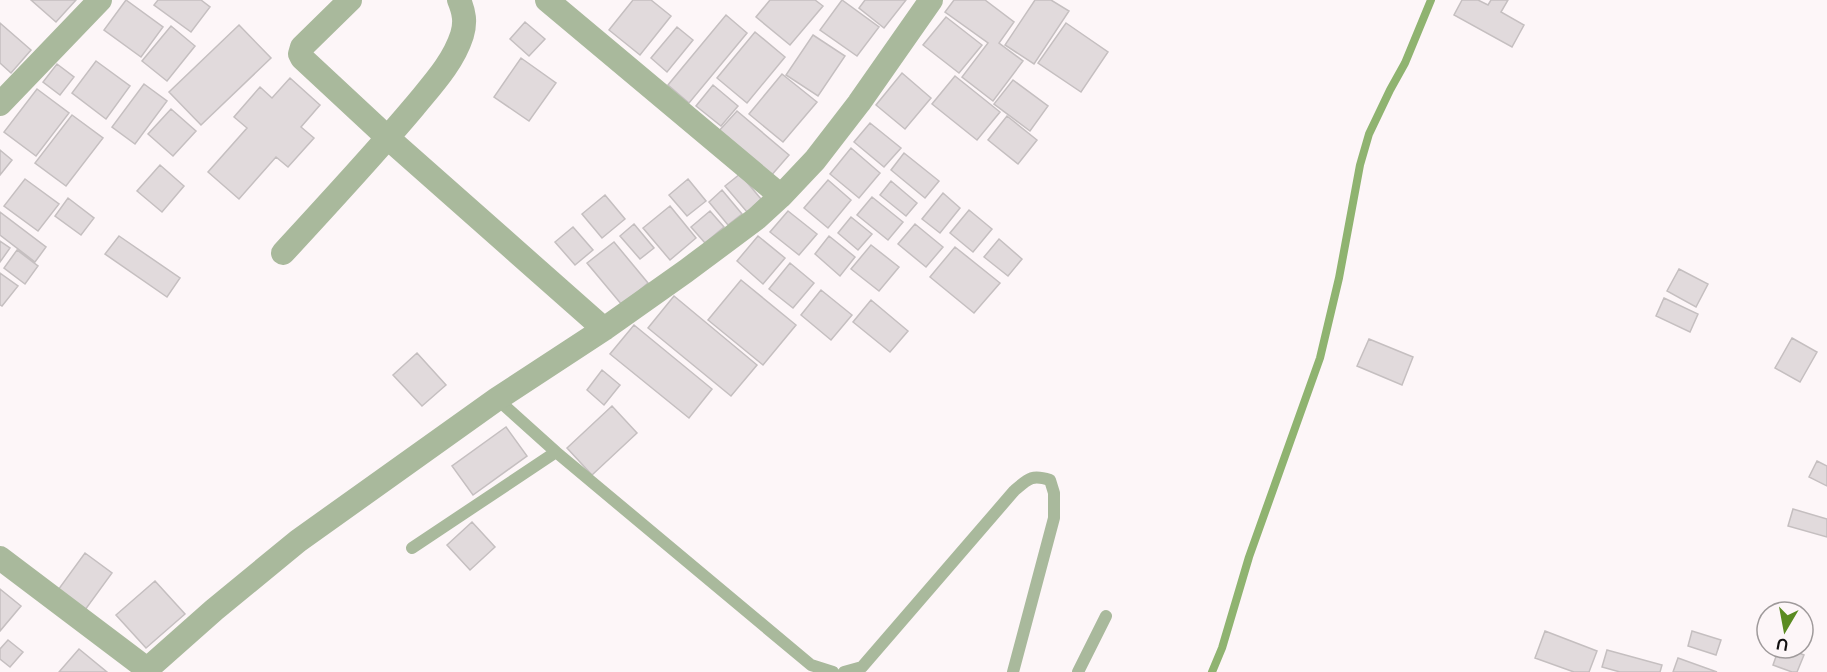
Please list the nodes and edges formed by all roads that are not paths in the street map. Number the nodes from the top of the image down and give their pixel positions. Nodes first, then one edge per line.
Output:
1 (100, 0) edge
2 (350, 0) edge
3 (459, 0) edge
4 (547, 0) edge
5 (930, 0) edge
6 (0, 104) edge
7 (388, 138) junction
8 (781, 196) junction
9 (283, 253) dead end
10 (604, 329) junction
11 (497, 399) junction
12 (556, 452) junction
13 (412, 548) dead end
14 (0, 558) edge
15 (1106, 616) dead end
16 (146, 670) edge
17 (833, 672) edge
18 (844, 672) edge
19 (1013, 672) edge
20 (1078, 672) edge

1 - 6 street
2 - 7 street
3 - 7 street
4 - 8 street
5 - 8 street
7 - 9 street
7 - 10 street
8 - 10 street
10 - 11 street
11 - 12 lane
11 - 16 street
12 - 13 lane
12 - 17 lane
14 - 16 street
15 - 20 lane
18 - 19 lane

